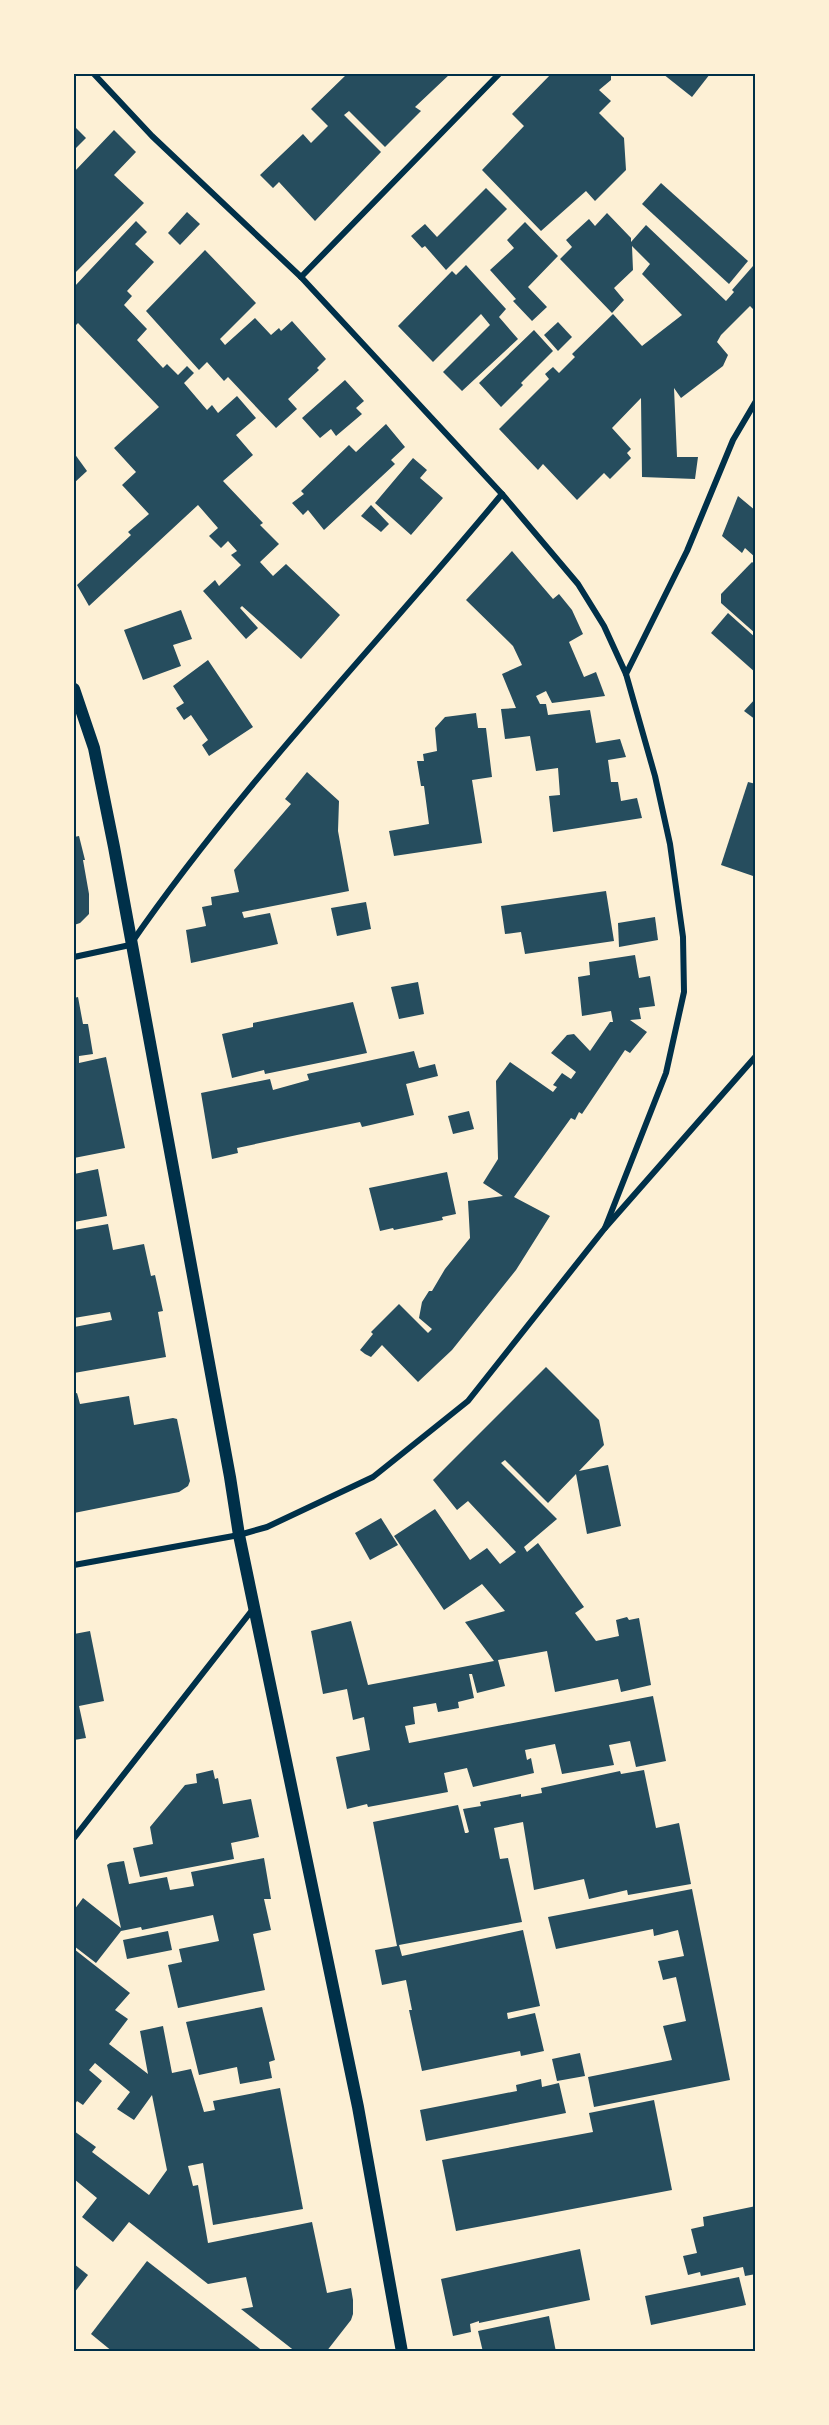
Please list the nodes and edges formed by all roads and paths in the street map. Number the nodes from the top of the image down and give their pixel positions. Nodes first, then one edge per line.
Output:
1 (94, 74) edge
2 (499, 74) edge
3 (301, 277) junction
4 (756, 401) edge
5 (502, 494) junction
6 (626, 674) junction
7 (74, 689) edge
8 (130, 945) junction
9 (74, 957) edge
10 (756, 1056) edge
11 (605, 1228) junction
12 (239, 1535) junction
13 (74, 1565) edge
14 (254, 1608) junction
15 (74, 1838) edge
16 (402, 2352) edge

1 - 3 street
2 - 3 street
3 - 5 street
4 - 6 street
5 - 6 street
5 - 8 street
6 - 11 street
7 - 8 main road
8 - 9 street
8 - 12 main road
10 - 11 street
11 - 12 street
12 - 13 street
12 - 14 main road
14 - 15 street
14 - 16 main road

